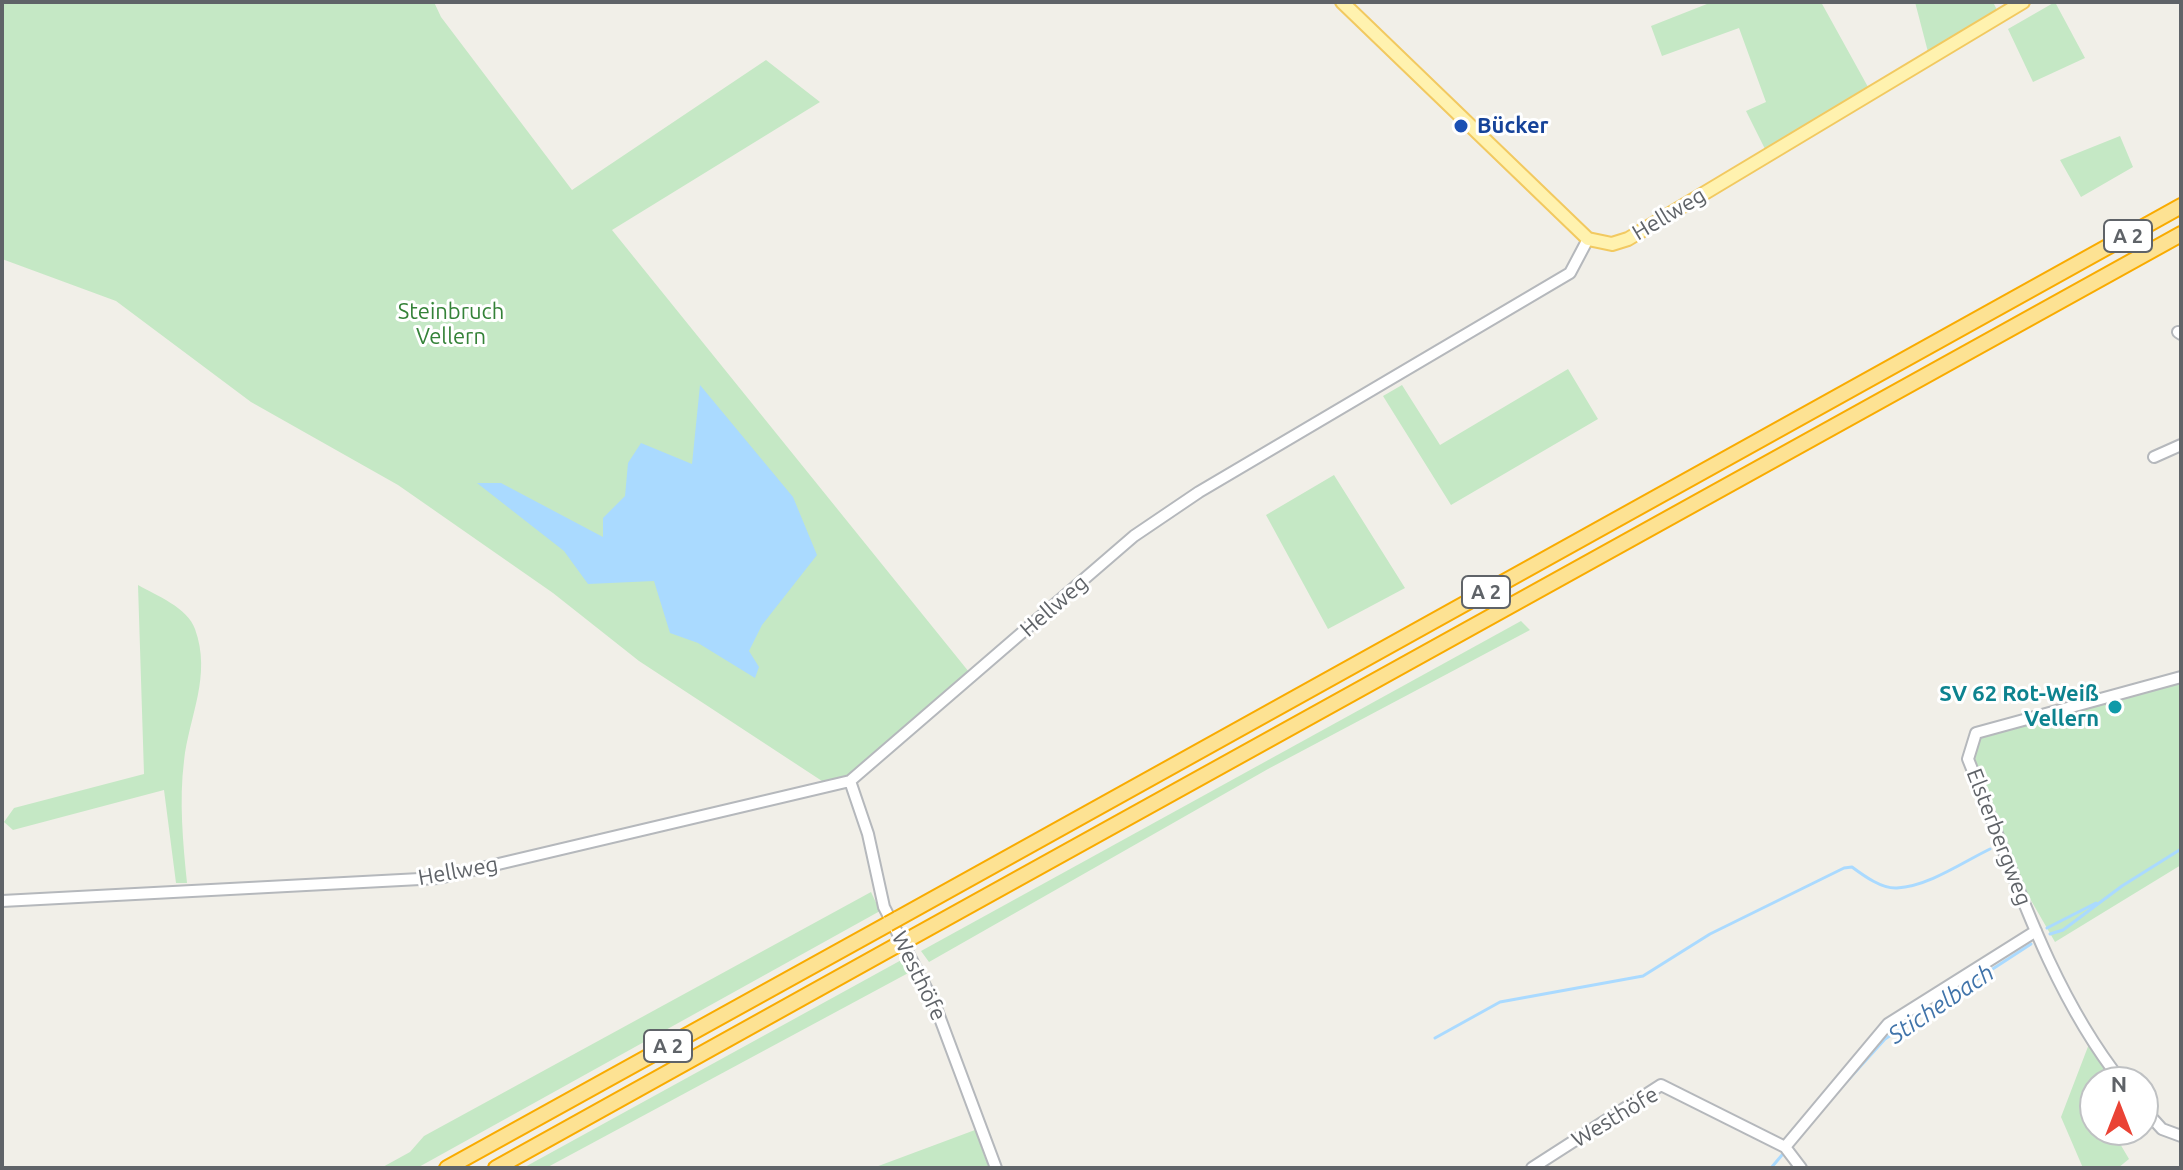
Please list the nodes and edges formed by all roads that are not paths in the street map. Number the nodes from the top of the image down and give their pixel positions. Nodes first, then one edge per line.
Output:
1 (1342, 2) edge
2 (2023, 2) edge
3 (2181, 206) edge
4 (2181, 234) edge
5 (1588, 239) junction
6 (2181, 445) edge
7 (2154, 457) dead end
8 (2181, 677) edge
9 (850, 781) junction
10 (2, 901) edge
11 (2036, 931) junction
12 (2109, 1066) edge
13 (2159, 1126) edge
14 (2181, 1136) edge
15 (1785, 1147) junction
16 (447, 1168) edge
17 (496, 1168) edge
18 (996, 1168) edge
19 (1532, 1168) edge
20 (1801, 1168) edge

1 - 5 main road
2 - 5 main road, Hellweg
3 - 16 highway, A 2
4 - 17 highway, A 2
5 - 9 street, Hellweg
6 - 7 street
8 - 11 street, Elsterbergweg
9 - 10 street, Hellweg
9 - 18 street, Westhöfe
11 - 12 street, Elsterbergweg
11 - 15 street
13 - 14 street
15 - 19 street, Westhöfe
15 - 20 street

